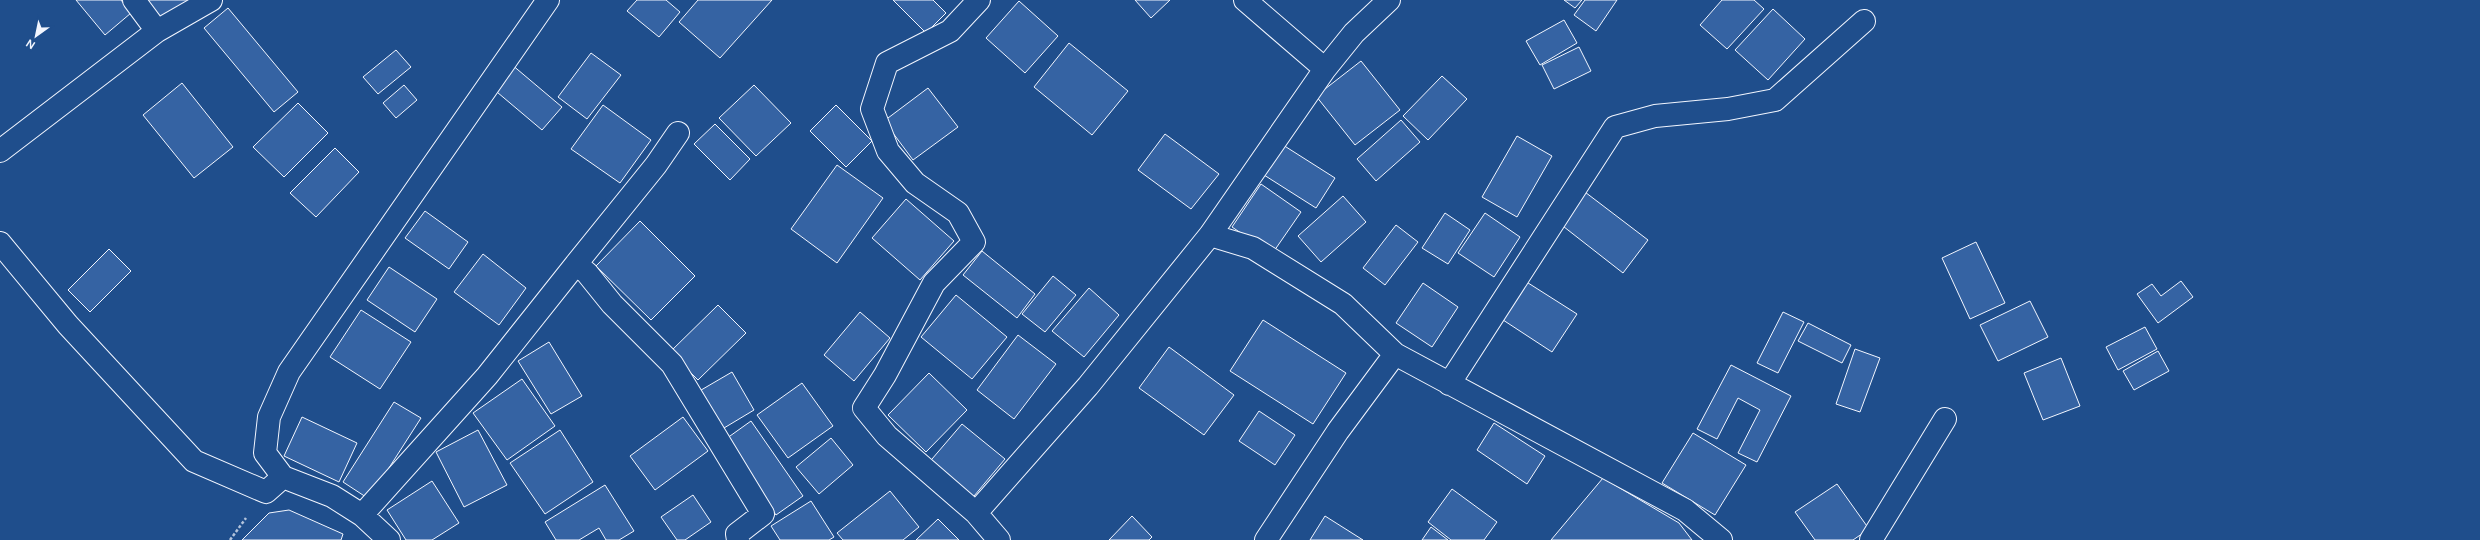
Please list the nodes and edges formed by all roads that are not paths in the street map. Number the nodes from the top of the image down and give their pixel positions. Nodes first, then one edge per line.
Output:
1 (134, 0) edge
2 (211, 0) edge
3 (548, 0) edge
4 (979, 0) edge
5 (1245, 0) edge
6 (1389, 0) edge
7 (1864, 21) dead end
8 (157, 31) junction
9 (1324, 69) junction
10 (678, 133) dead end
11 (0, 151) edge
12 (1210, 235) junction
13 (0, 243) edge
14 (576, 264) junction
15 (1395, 354) junction
16 (1449, 384) junction
17 (1945, 419) dead end
18 (283, 478) junction
19 (976, 513) junction
20 (362, 515) junction
21 (389, 540) edge
22 (738, 540) edge
23 (999, 540) edge
24 (1266, 540) edge
25 (1721, 540) edge
26 (1870, 540) edge

1 - 8 street
2 - 8 street
3 - 18 street
4 - 19 street
5 - 9 street
6 - 9 street
7 - 16 street
8 - 11 street
9 - 12 street
10 - 14 street
12 - 15 street
12 - 19 street
13 - 18 street
14 - 20 street
14 - 22 street
15 - 16 street
15 - 24 street
16 - 25 street
17 - 26 street
18 - 20 street
19 - 23 street
20 - 21 street

